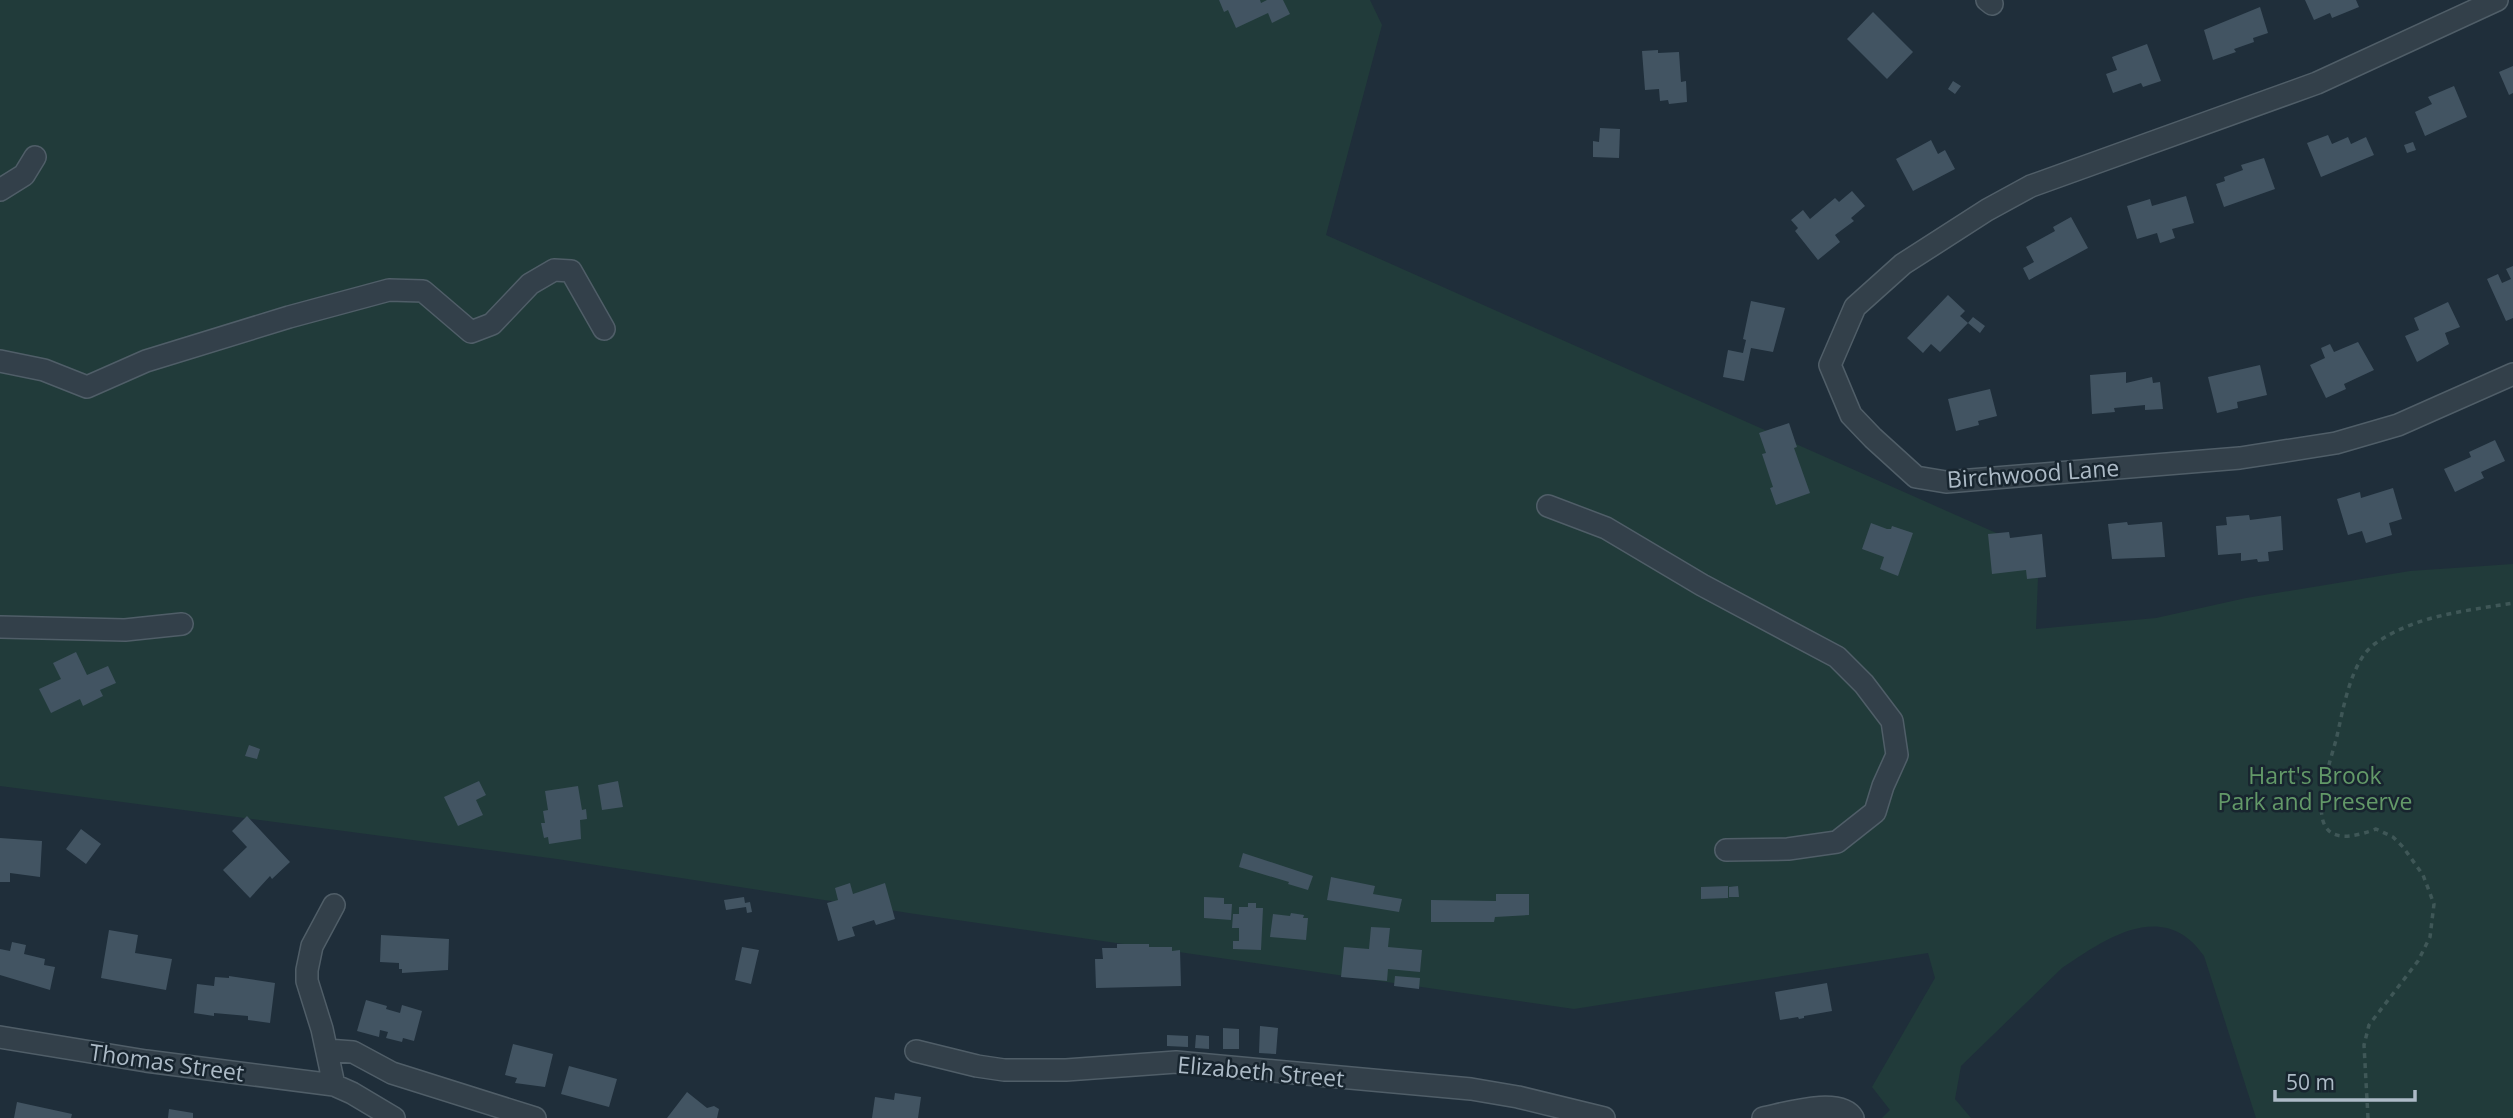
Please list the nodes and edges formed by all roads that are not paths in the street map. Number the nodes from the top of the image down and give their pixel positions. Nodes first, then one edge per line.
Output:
1 (2497, 0) edge
2 (34, 157) dead end
3 (0, 190) edge
4 (604, 329) dead end
5 (0, 361) edge
6 (2513, 374) edge
7 (1548, 506) dead end
8 (182, 624) dead end
9 (0, 627) edge
10 (1726, 850) dead end
11 (334, 905) dead end
12 (0, 1037) edge
13 (327, 1049) junction
14 (916, 1051) dead end
15 (334, 1085) junction
16 (394, 1118) edge
17 (535, 1118) edge
18 (1604, 1118) edge
19 (1763, 1118) edge
20 (1853, 1118) edge

1 - 6 street, Birchwood Lane
2 - 3 street
4 - 5 street
7 - 10 street
8 - 9 street
11 - 13 street
12 - 15 street, Thomas Street
13 - 15 street
13 - 17 street
14 - 18 street, Elizabeth Street
15 - 16 street, Thomas Street
19 - 20 street

